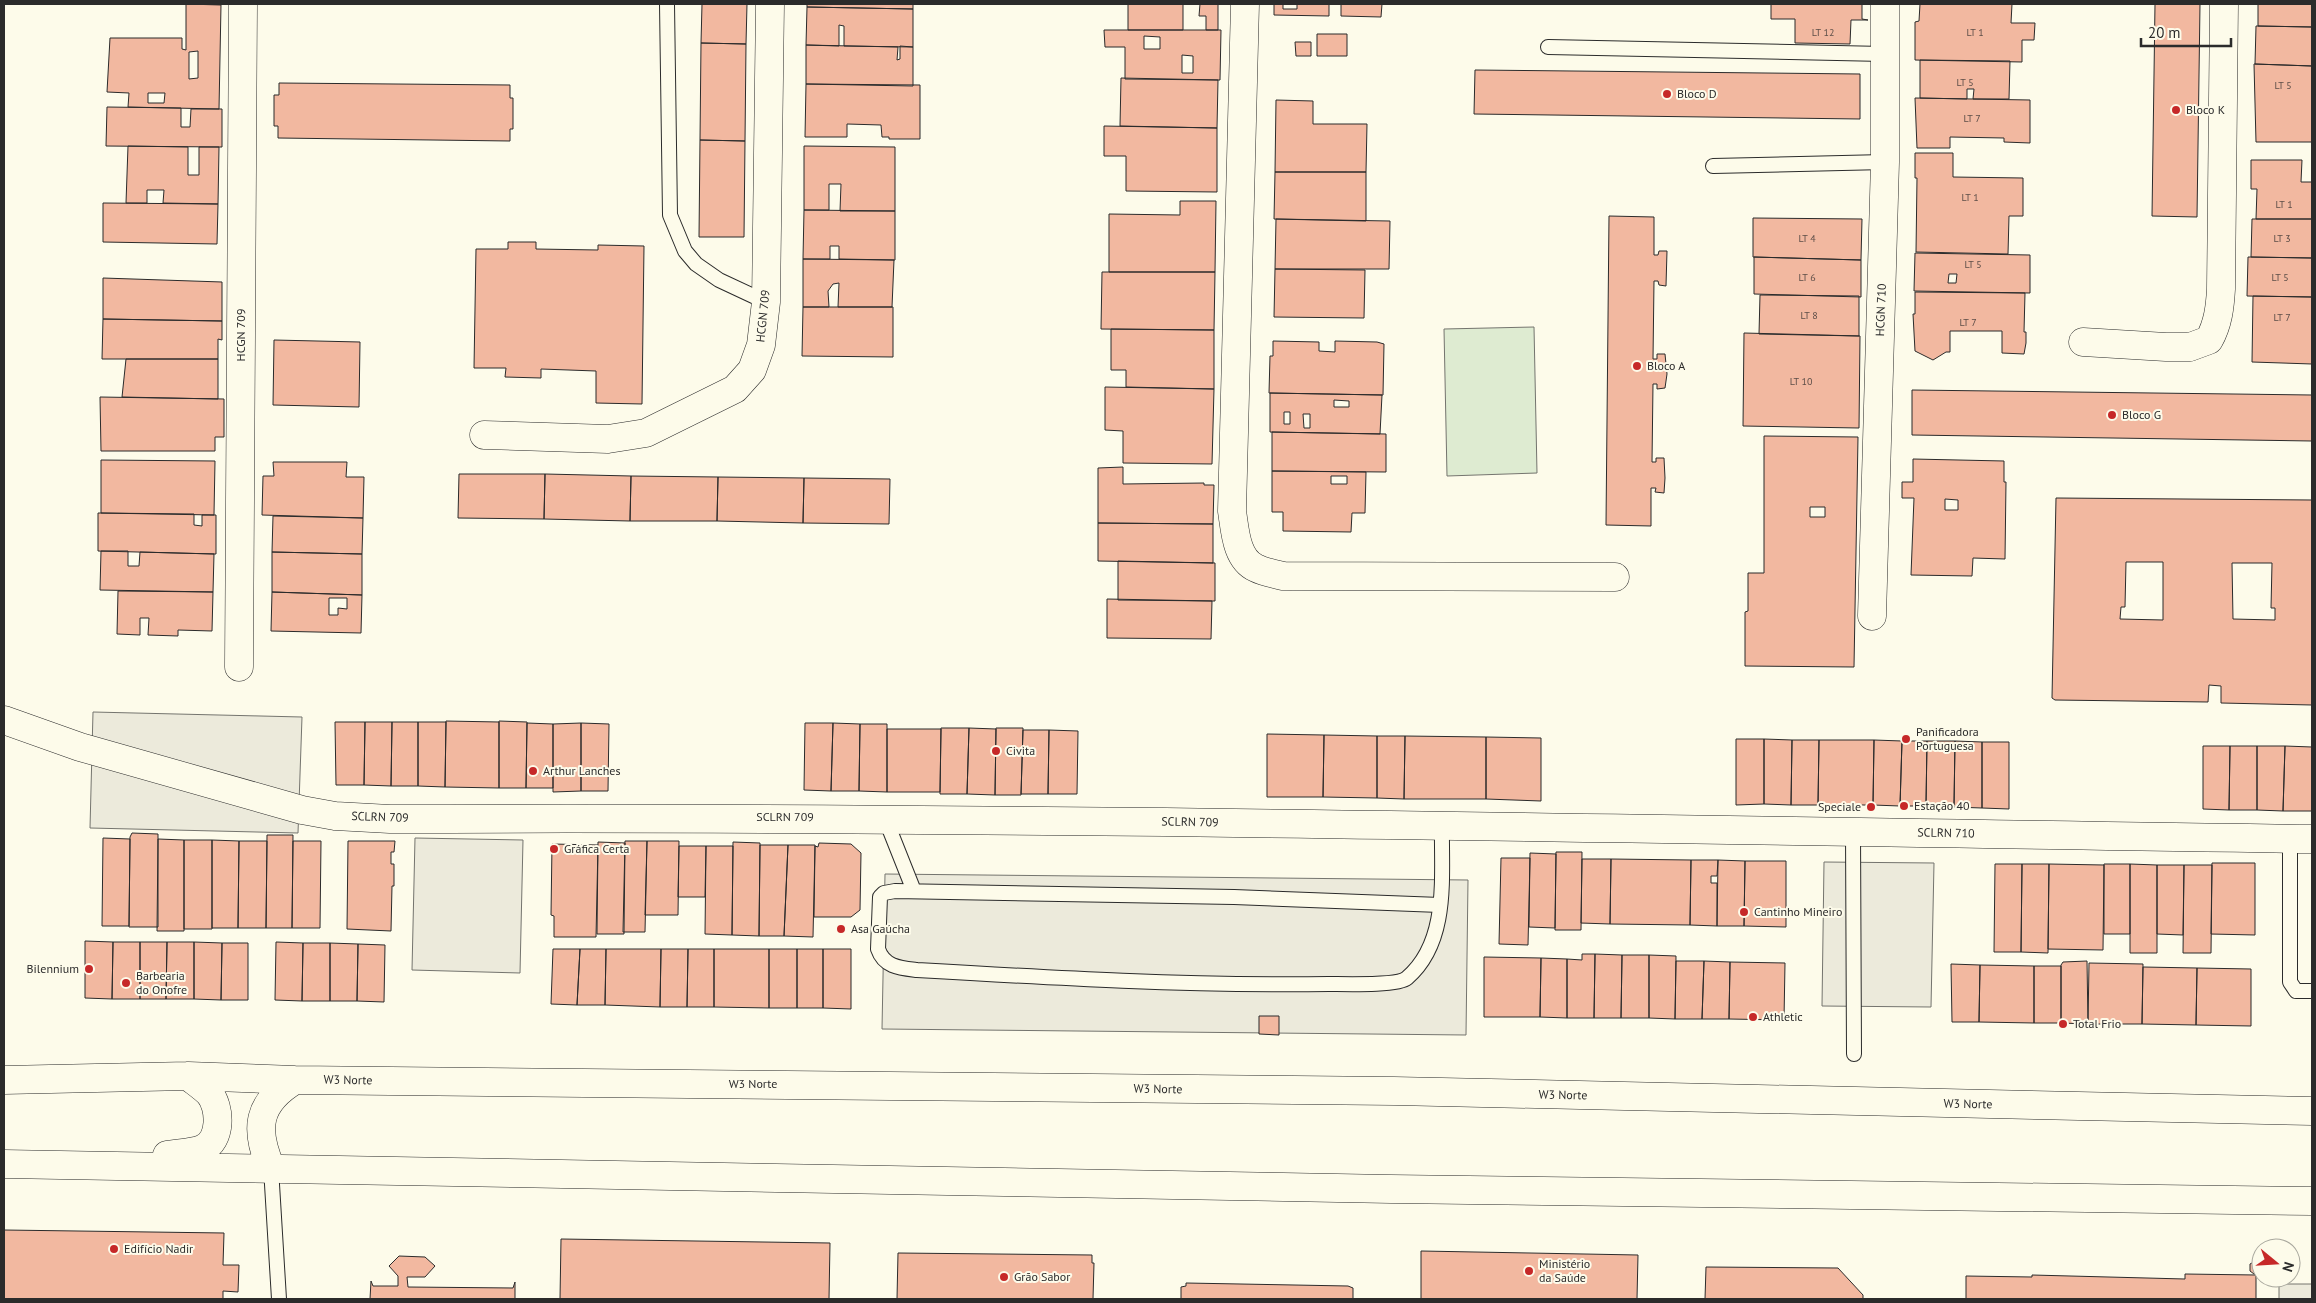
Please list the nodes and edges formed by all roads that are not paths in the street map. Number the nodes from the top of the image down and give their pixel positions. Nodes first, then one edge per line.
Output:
1 (243, 4) edge
2 (668, 4) edge
3 (770, 4) edge
4 (1245, 4) edge
5 (1885, 4) edge
6 (2224, 4) edge
7 (1548, 47) dead end
8 (1884, 54) junction
9 (1885, 162) junction
10 (1712, 166) dead end
11 (766, 302) junction
12 (2083, 342) dead end
13 (484, 435) dead end
14 (1615, 577) dead end
15 (1872, 616) dead end
16 (238, 667) dead end
17 (4, 720) edge
18 (885, 818) junction
19 (1442, 824) junction
20 (1580, 826) joint
21 (1853, 831) junction
22 (2301, 839) edge
23 (914, 891) junction
24 (1440, 905) junction
25 (2312, 991) edge
26 (1854, 1054) dead end
27 (188, 1076) junction
28 (4, 1080) edge
29 (295, 1080) junction
30 (2312, 1111) edge
31 (4, 1164) edge
32 (94, 1167) junction
33 (271, 1168) junction
34 (2312, 1201) edge
35 (279, 1299) edge

1 - 16 street, HCGN 709
2 - 11 lane
3 - 11 street, HCGN 709
4 - 14 street
5 - 8 street, HCGN 710
6 - 12 street
7 - 8 lane
8 - 9 street, HCGN 710
9 - 10 lane
9 - 15 street, HCGN 710
11 - 13 street, HCGN 709
17 - 18 street, SCLRN 709
18 - 19 street, SCLRN 709
18 - 23 lane
19 - 20 street, SCLRN 709
19 - 24 lane
20 - 21 street, SCLRN 710
21 - 22 street, SCLRN 710
21 - 26 lane
22 - 25 lane
23 - 24 lane
23 - 24 lane
27 - 28 street, W3 Norte
27 - 29 street, W3 Norte
27 - 32 street
29 - 30 street, W3 Norte
29 - 33 street
31 - 32 street
32 - 33 street
33 - 34 street
33 - 35 lane

